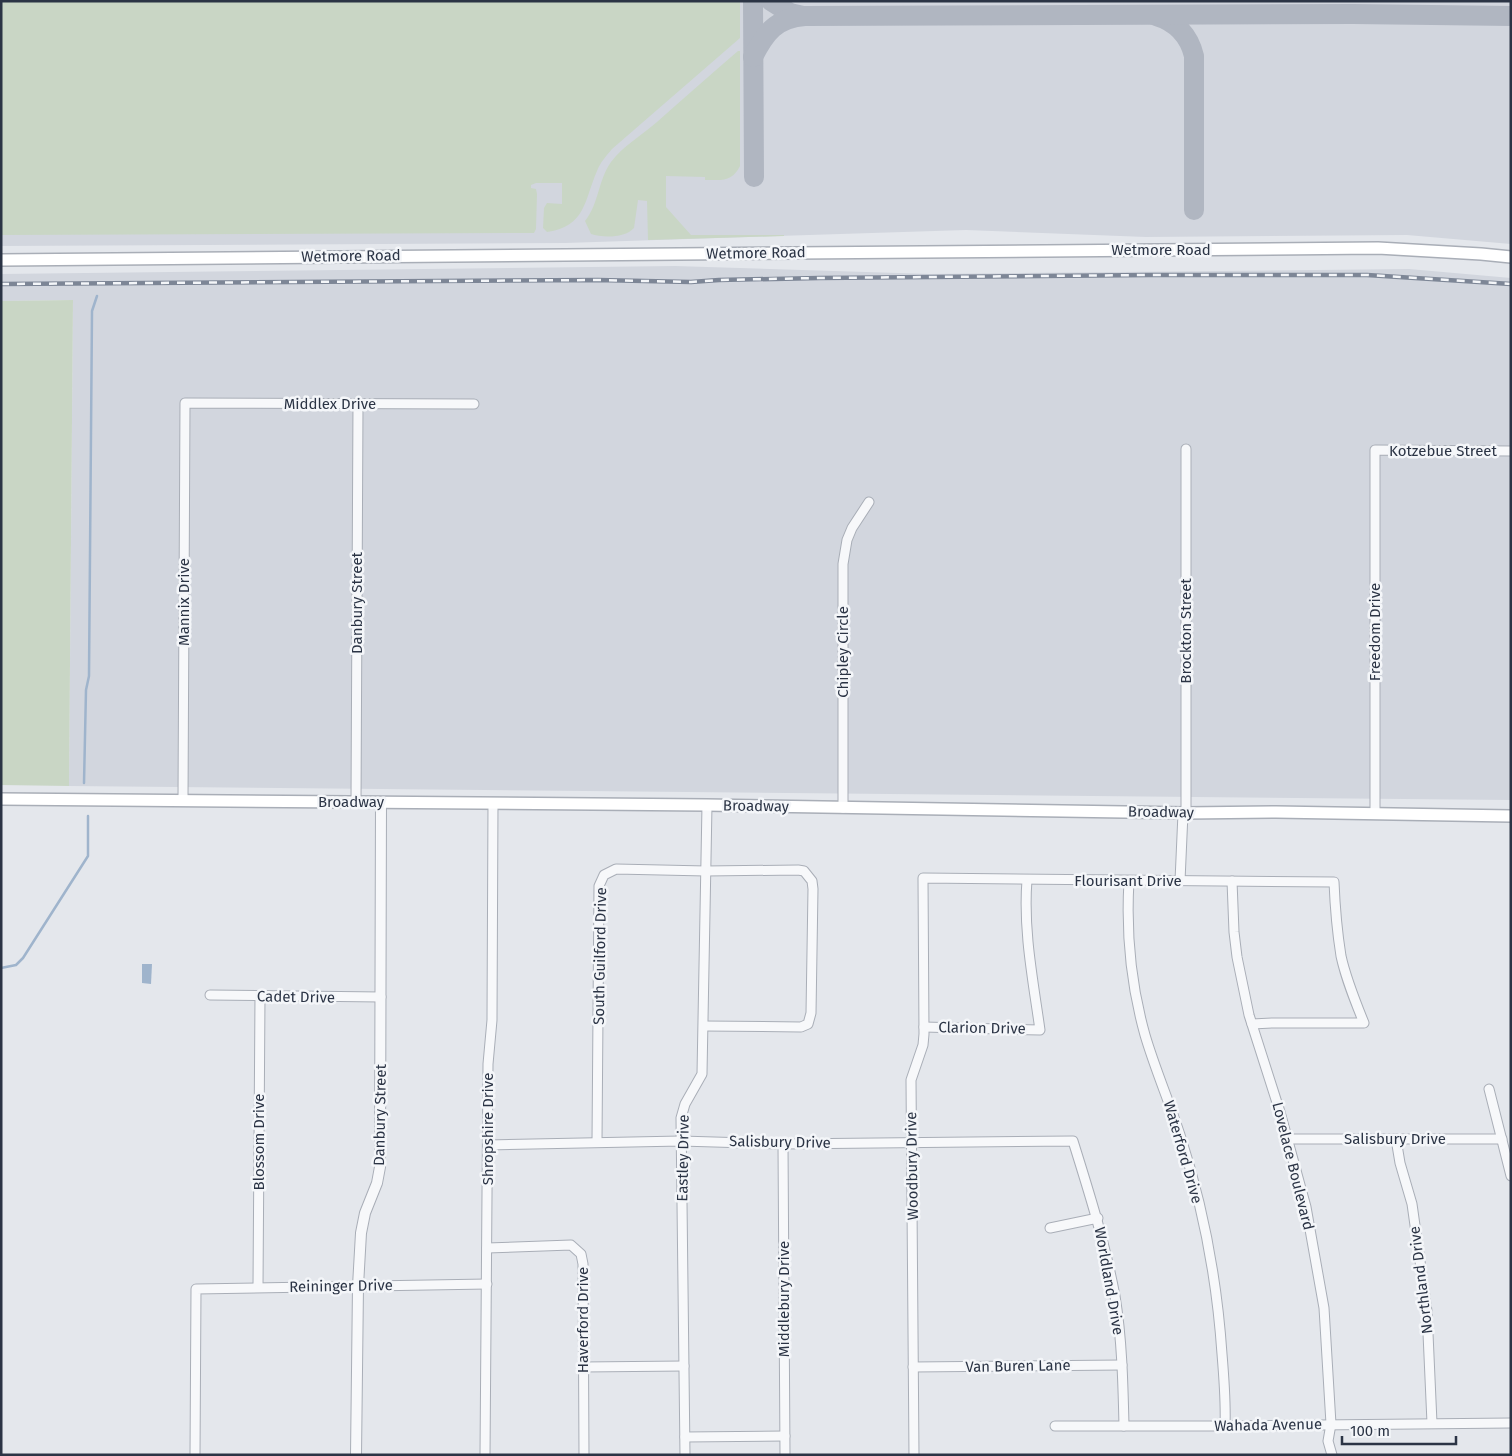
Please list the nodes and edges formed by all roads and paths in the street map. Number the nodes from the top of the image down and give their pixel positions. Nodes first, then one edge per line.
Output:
1 (1511, 257) edge
2 (1, 260) edge
3 (185, 404) joint
4 (358, 404) junction
5 (474, 404) dead end
6 (1186, 449) dead end
7 (1375, 450) joint
8 (1511, 451) edge
9 (869, 502) dead end
10 (1, 799) edge
11 (183, 800) junction
12 (356, 802) junction
13 (381, 802) junction
14 (493, 803) junction
15 (706, 805) junction
16 (843, 808) junction
17 (1184, 813) junction
18 (1375, 814) junction
19 (1511, 816) edge
20 (706, 871) junction
21 (922, 878) joint
22 (1027, 880) junction
23 (1129, 881) junction
24 (1180, 881) junction
25 (1232, 881) junction
26 (210, 996) dead end
27 (260, 996) junction
28 (381, 997) junction
29 (1252, 1024) junction
30 (704, 1026) junction
31 (924, 1027) junction
32 (1489, 1090) dead end
33 (1288, 1139) junction
34 (1396, 1139) junction
35 (1502, 1139) junction
36 (1073, 1140) joint
37 (681, 1141) junction
38 (597, 1142) junction
39 (911, 1142) junction
40 (783, 1144) junction
41 (488, 1146) junction
42 (1511, 1176) edge
43 (1098, 1218) junction
44 (1050, 1228) dead end
45 (487, 1248) junction
46 (487, 1284) junction
47 (358, 1286) junction
48 (258, 1287) junction
49 (1122, 1364) junction
50 (684, 1366) junction
51 (583, 1367) junction
52 (913, 1368) junction
53 (1432, 1423) junction
54 (1511, 1423) edge
55 (1331, 1424) junction
56 (1055, 1426) dead end
57 (1124, 1426) junction
58 (1225, 1426) junction
59 (785, 1436) junction
60 (685, 1438) junction
61 (195, 1455) edge
62 (356, 1455) edge
63 (485, 1455) edge
64 (584, 1455) edge
65 (685, 1455) edge
66 (785, 1455) edge
67 (914, 1455) edge
68 (1332, 1455) edge

1 - 2 main road, Wetmore Road
3 - 4 street, Middlex Drive
3 - 11 street, Mannix Drive
4 - 5 street, Middlex Drive
4 - 12 street, Danbury Street
6 - 17 street, Brockton Street
7 - 8 street, Kotzebue Street
7 - 18 street, Freedom Drive
9 - 16 street, Chipley Circle
10 - 11 main road, Broadway
11 - 12 main road, Broadway
12 - 13 main road, Broadway
13 - 14 main road, Broadway
13 - 28 street, Danbury Street
14 - 15 main road, Broadway
14 - 41 street, Shropshire Drive
15 - 16 main road, Broadway
15 - 20 street, Eastley Drive
16 - 17 main road, Broadway
17 - 18 main road, Broadway
17 - 24 street, Brockton Street
18 - 19 main road, Broadway
20 - 30 street, Eastley Drive
20 - 30 street
20 - 38 street, South Guilford Drive
21 - 22 street, Flourisant Drive
21 - 31 street, Woodbury Drive
22 - 23 street, Flourisant Drive
22 - 31 street, Clarion Drive
23 - 24 street, Flourisant Drive
23 - 58 street, Waterford Drive
24 - 25 street, Flourisant Drive
25 - 29 street, Lovelace Boulevard
25 - 29 street, Flourisant Drive
26 - 27 street, Cadet Drive
27 - 28 street, Cadet Drive
27 - 48 street, Blossom Drive
28 - 47 street, Danbury Street
29 - 33 street, Lovelace Boulevard
30 - 37 street, Eastley Drive
31 - 39 street, Woodbury Drive
32 - 35 street
33 - 34 street, Salisbury Drive
33 - 55 street, Lovelace Boulevard
34 - 35 street, Salisbury Drive
34 - 53 street, Northland Drive
35 - 42 street
36 - 39 street, Salisbury Drive
36 - 43 street, Worldland Drive
37 - 38 street, Salisbury Drive
37 - 40 street, Salisbury Drive
37 - 50 street, Eastley Drive
38 - 41 street, Salisbury Drive
39 - 40 street, Salisbury Drive
39 - 52 street, Woodbury Drive
40 - 59 street, Middlebury Drive
41 - 45 street, Shropshire Drive
43 - 44 street
43 - 49 street, Worldland Drive
45 - 46 street, Shropshire Drive
45 - 51 street, Haverford Drive
46 - 47 street, Reininger Drive
46 - 63 street, Shropshire Drive
47 - 48 street, Reininger Drive
47 - 62 street, Danbury Street
48 - 61 street, Reininger Drive
49 - 52 street, Van Buren Lane
49 - 57 street, Worldland Drive
50 - 51 street
50 - 60 street, Eastley Drive
51 - 64 street, Haverford Drive
52 - 67 street, Woodbury Drive
53 - 54 street, Wahada Avenue
53 - 55 street, Wahada Avenue
55 - 58 street, Wahada Avenue
55 - 68 street, Lovelace Boulevard
56 - 57 street, Wahada Avenue
57 - 58 street, Wahada Avenue
59 - 60 street
59 - 66 street, Middlebury Drive
60 - 65 street, Eastley Drive

